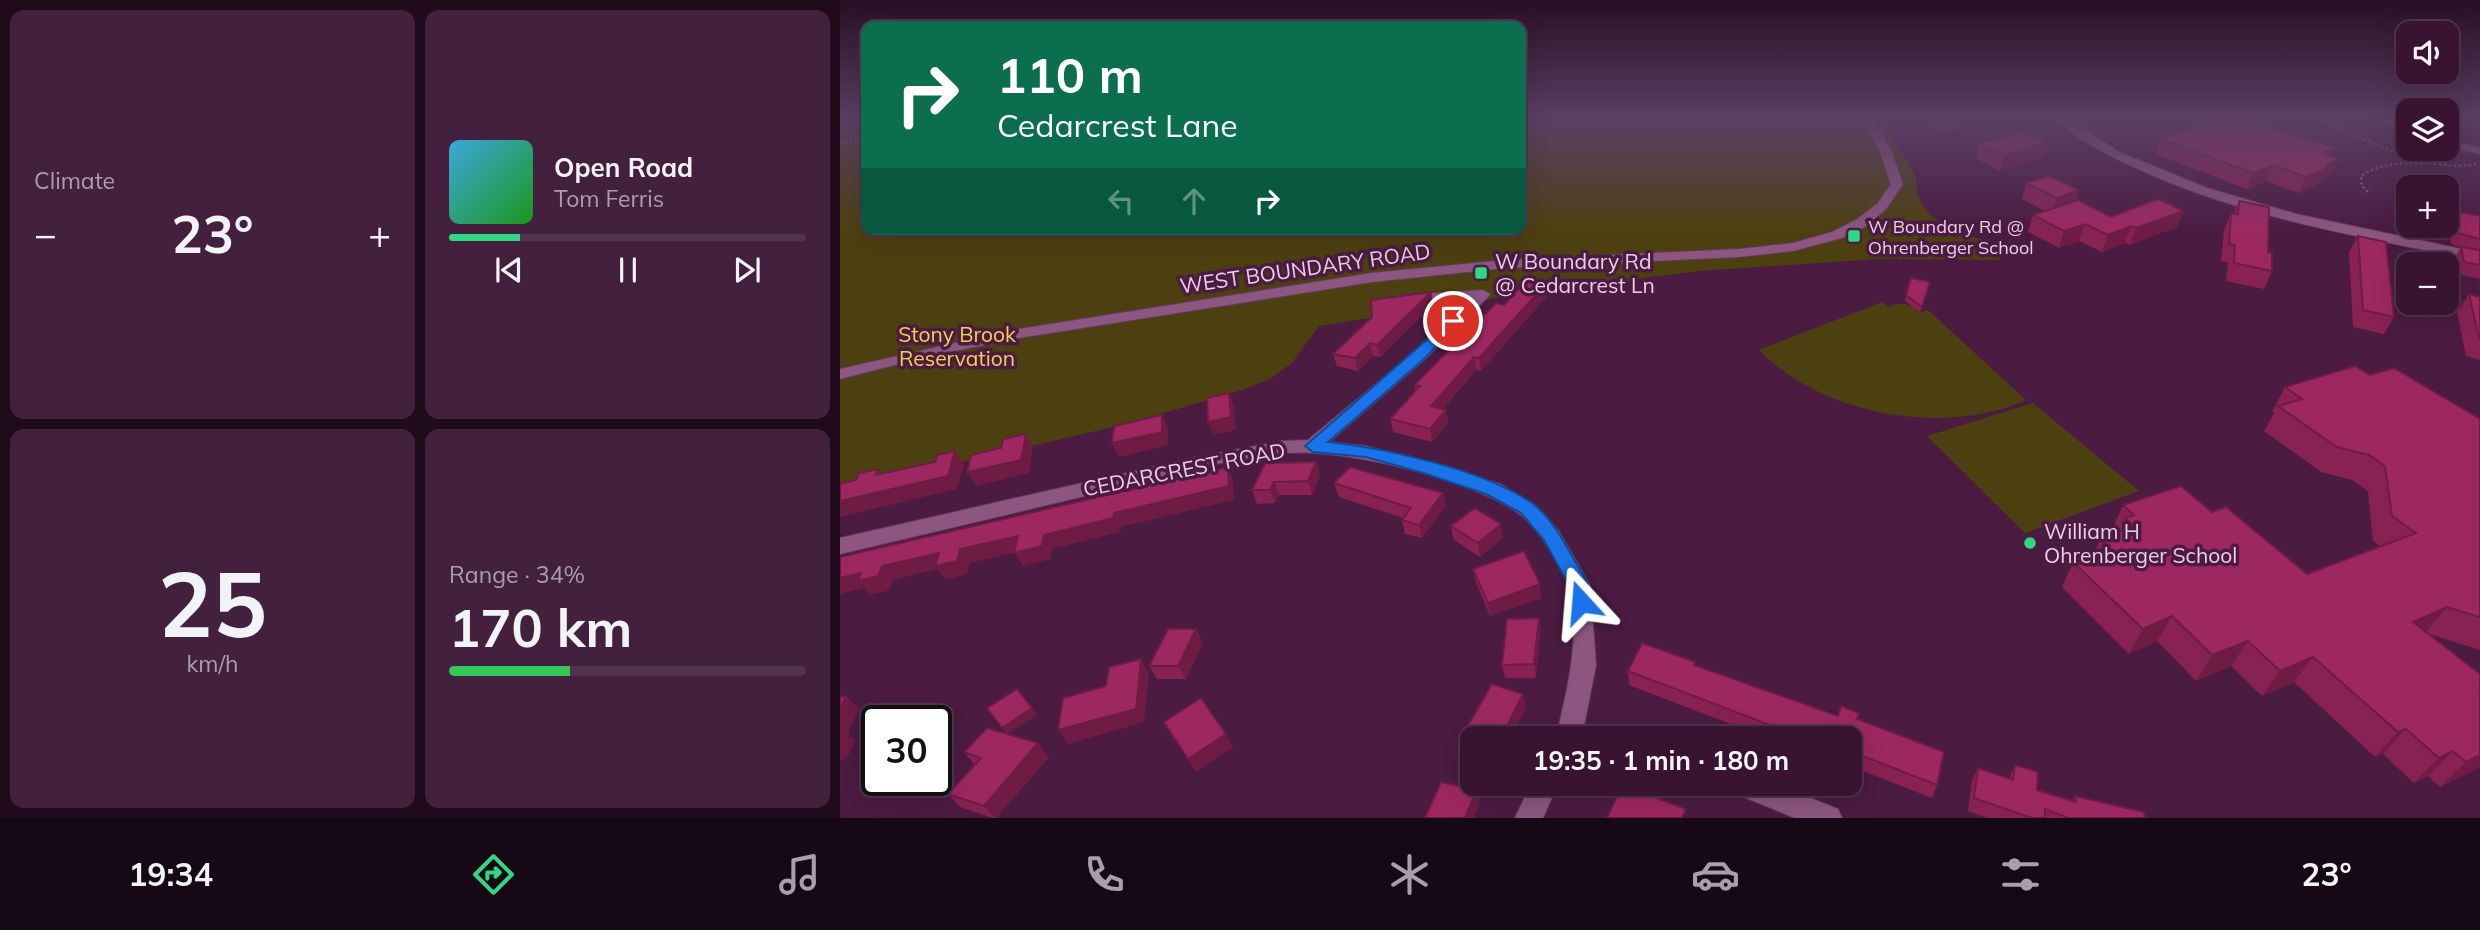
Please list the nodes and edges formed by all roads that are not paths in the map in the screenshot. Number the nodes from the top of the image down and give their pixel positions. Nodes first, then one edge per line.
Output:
1 (1888, 157) edge
2 (2124, 157) edge
3 (2480, 257) edge
4 (1409, 298) edge
5 (840, 374) edge
6 (1313, 446) junction
7 (840, 545) edge
8 (1577, 726) edge
9 (1539, 796) edge
10 (1773, 796) edge
11 (1529, 818) edge
12 (1828, 818) edge

1 - 5 street, WEST BOUNDARY ROAD
2 - 3 street
4 - 6 street, WEST BOUNDARY ROAD
6 - 7 street, CEDARCREST ROAD
6 - 8 street, CEDARCREST ROAD
9 - 11 street
10 - 12 street

